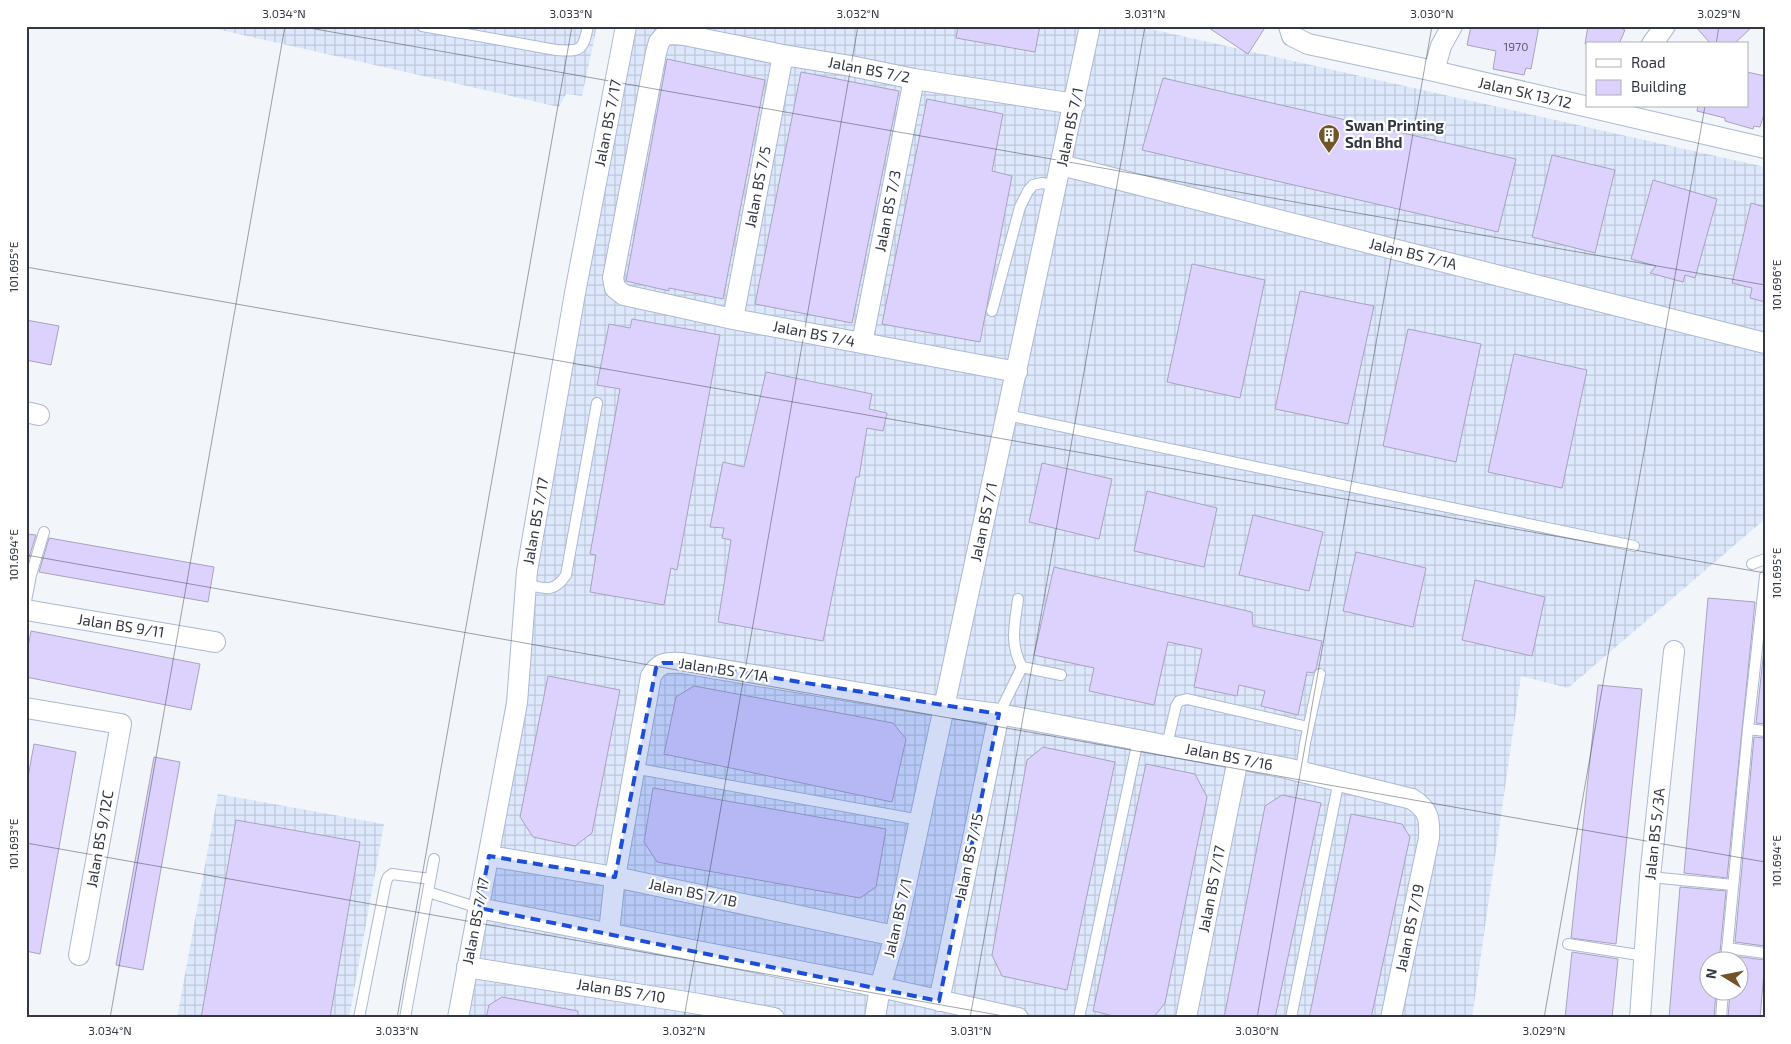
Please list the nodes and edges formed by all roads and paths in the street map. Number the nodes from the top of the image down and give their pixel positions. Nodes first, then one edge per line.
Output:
1 (422, 26) edge
2 (588, 26) edge
3 (626, 26) edge
4 (1090, 26) edge
5 (1452, 26) edge
6 (1665, 26) edge
7 (1289, 28) edge
8 (1653, 42) edge
9 (783, 55) junction
10 (1434, 71) junction
11 (914, 79) junction
12 (1586, 103) edge
13 (1075, 104) junction
14 (1612, 108) edge
15 (1626, 111) edge
16 (1765, 148) edge
17 (1061, 165) junction
18 (1057, 186) junction
19 (616, 288) joint
20 (992, 311) dead end
21 (732, 319) junction
22 (1765, 343) edge
23 (862, 344) junction
24 (1017, 372) junction
25 (596, 403) dead end
26 (1007, 415) junction
27 (44, 532) dead end
28 (1634, 546) dead end
29 (1765, 559) edge
30 (1752, 564) dead end
31 (1765, 576) edge
32 (526, 584) junction
33 (1018, 599) dead end
34 (26, 601) edge
35 (26, 610) edge
36 (215, 642) dead end
37 (1674, 651) dead end
38 (1022, 667) junction
39 (1320, 674) dead end
40 (1061, 675) dead end
41 (944, 707) junction
42 (26, 708) edge
43 (999, 714) junction
44 (1308, 727) junction
45 (1748, 729) junction
46 (1765, 731) edge
47 (1138, 740) junction
48 (1167, 745) junction
49 (1238, 760) junction
50 (633, 768) junction
51 (1301, 771) junction
52 (1339, 780) junction
53 (920, 820) junction
54 (1429, 838) joint
55 (489, 856) junction
56 (434, 859) dead end
57 (615, 877) junction
58 (1650, 877) junction
59 (430, 879) junction
60 (1733, 885) junction
61 (428, 892) junction
62 (479, 908) junction
63 (609, 932) junction
64 (895, 936) junction
65 (1568, 944) dead end
66 (1727, 948) junction
67 (1727, 952) edge
68 (1765, 953) edge
69 (79, 955) dead end
70 (1645, 956) junction
71 (467, 967) junction
72 (880, 986) junction
73 (939, 1001) junction
74 (1722, 1002) edge
75 (698, 1011) edge
76 (359, 1018) edge
77 (405, 1018) edge
78 (458, 1018) edge
79 (774, 1018) edge
80 (875, 1018) edge
81 (1018, 1018) edge
82 (1079, 1018) edge
83 (1186, 1018) edge
84 (1291, 1018) edge
85 (1391, 1018) edge
86 (1640, 1018) edge
87 (1721, 1018) edge

1 - 2 lane
3 - 32 street, Jalan BS 7/17
4 - 13 street, Jalan BS 7/1
5 - 10 street
6 - 8 street
7 - 10 street, Jalan SK 13/12
9 - 11 street, Jalan BS 7/2
9 - 19 street, Jalan BS 7/2
9 - 21 street, Jalan BS 7/5
10 - 12 street, Jalan SK 13/12
11 - 13 street, Jalan BS 7/2
11 - 23 street, Jalan BS 7/3
13 - 17 street, Jalan BS 7/1
14 - 15 street, Jalan SK 13/12
15 - 16 street, Jalan SK 13/12
17 - 18 street, Jalan BS 7/1
17 - 22 street, Jalan BS 7/1A
18 - 20 lane
18 - 24 street, Jalan BS 7/1
19 - 21 street, Jalan BS 7/4
21 - 23 street, Jalan BS 7/4
23 - 24 street, Jalan BS 7/4
24 - 26 street, Jalan BS 7/1
25 - 32 lane
26 - 28 lane
26 - 41 street, Jalan BS 7/1
27 - 34 lane
29 - 30 lane
31 - 45 lane
32 - 55 street, Jalan BS 7/17
33 - 38 lane
35 - 36 street, Jalan BS 9/11
37 - 58 street, Jalan BS 5/3A
38 - 40 lane
38 - 43 lane
39 - 44 lane
41 - 43 street, Jalan BS 7/16
41 - 50 street, Jalan BS 7/1A
41 - 53 street, Jalan BS 7/1
42 - 69 street, Jalan BS 9/12C
43 - 47 street, Jalan BS 7/16
43 - 73 street, Jalan BS 7/15
44 - 48 lane
44 - 51 lane
45 - 46 lane
45 - 60 lane
47 - 48 street, Jalan BS 7/16
47 - 82 lane
48 - 49 street, Jalan BS 7/16
49 - 51 street, Jalan BS 7/16
49 - 83 street, Jalan BS 7/17
50 - 53 lane
50 - 57 street, Jalan BS 7/1A
51 - 52 street, Jalan BS 7/16
52 - 54 street, Jalan BS 7/16
52 - 84 lane
53 - 64 street, Jalan BS 7/1
54 - 85 street, Jalan BS 7/19
55 - 57 street, Jalan BS 7/1B
55 - 62 street, Jalan BS 7/17
56 - 59 lane
57 - 63 street, Jalan BS 7/1A
57 - 64 street, Jalan BS 7/1B
58 - 60 lane
58 - 70 street, Jalan BS 5/3A
59 - 61 lane
59 - 76 lane
60 - 66 lane
61 - 62 lane
61 - 77 lane
62 - 63 street
62 - 71 street, Jalan BS 7/17
63 - 72 street
64 - 72 street, Jalan BS 7/1
65 - 70 lane
66 - 67 lane
66 - 68 lane
70 - 86 street, Jalan BS 5/3A
71 - 75 street, Jalan BS 7/10
71 - 78 street, Jalan BS 7/17
72 - 73 street
72 - 80 street, Jalan BS 7/1
73 - 81 street
74 - 87 lane
75 - 79 street, Jalan BS 7/10

